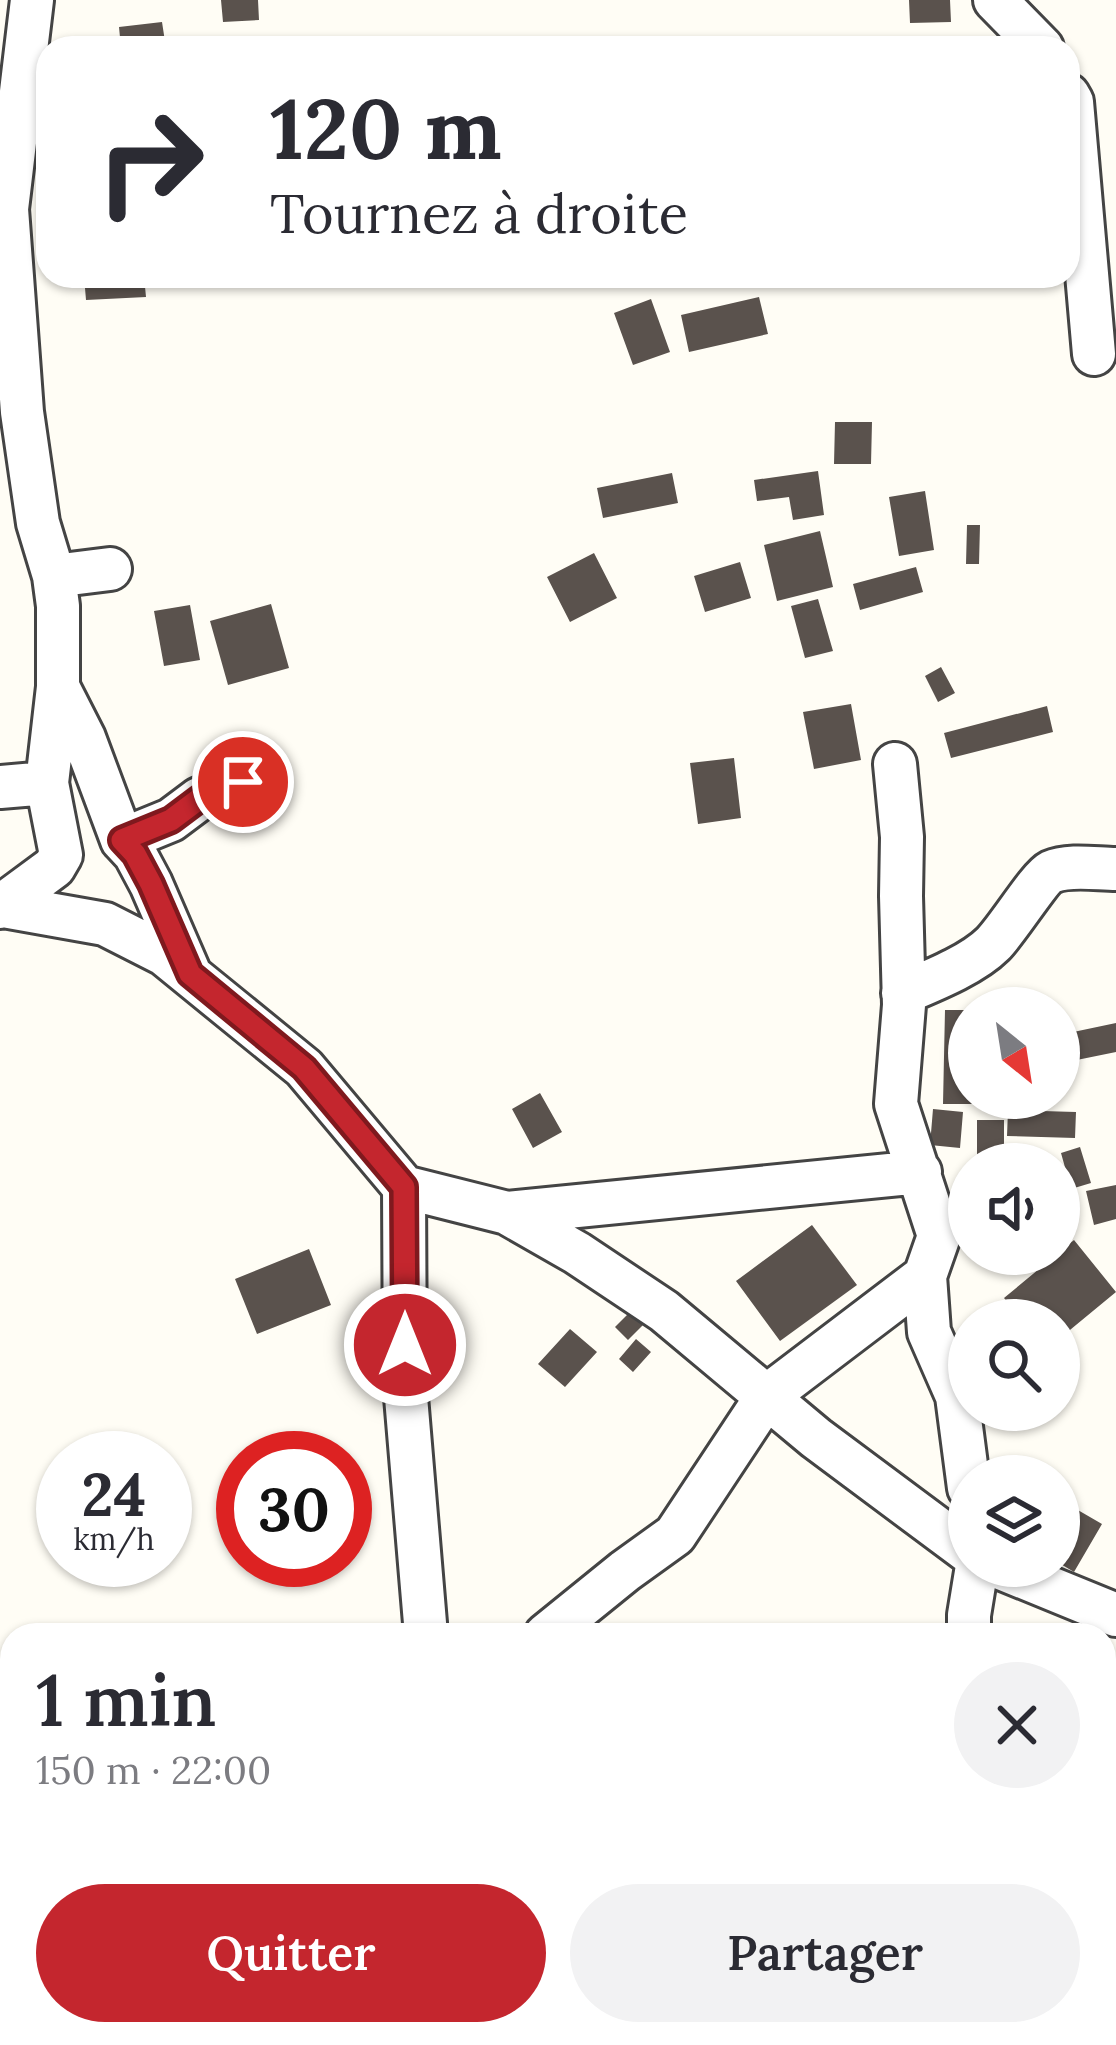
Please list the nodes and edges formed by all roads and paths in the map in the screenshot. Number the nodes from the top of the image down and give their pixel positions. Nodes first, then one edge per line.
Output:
1 (32, 0) edge
2 (995, 0) edge
3 (1030, 36) edge
4 (1080, 194) edge
5 (3, 209) edge
6 (1094, 354) dead end
7 (14, 465) edge
8 (110, 569) dead end
9 (54, 575) junction
10 (58, 687) junction
11 (895, 764) dead end
12 (243, 782) dead end
13 (47, 783) junction
14 (0, 787) edge
15 (122, 840) junction
16 (58, 861) junction
17 (1116, 869) edge
18 (1, 894) edge
19 (105, 924) junction
20 (190, 974) junction
21 (903, 993) junction
22 (920, 1172) junction
23 (404, 1187) junction
24 (507, 1213) junction
25 (925, 1276) junction
26 (767, 1396) junction
27 (965, 1455) edge
28 (948, 1536) edge
29 (974, 1587) edge
30 (1047, 1587) edge
31 (1116, 1615) edge
32 (426, 1623) edge
33 (562, 1623) edge
34 (969, 1623) edge

1 - 5 street
2 - 3 street
4 - 6 street
5 - 7 street
7 - 9 street
8 - 9 street
9 - 10 street
10 - 13 street
10 - 15 street
11 - 21 street
12 - 15 street
13 - 14 street
13 - 16 street
15 - 20 street
16 - 18 street
16 - 19 street
17 - 21 street
18 - 19 street
19 - 20 street
20 - 23 street
21 - 22 street
22 - 24 street
22 - 25 street
23 - 24 street
23 - 32 street
24 - 26 street
25 - 26 street
25 - 27 street
26 - 28 street
26 - 33 street
29 - 34 street
30 - 31 street

